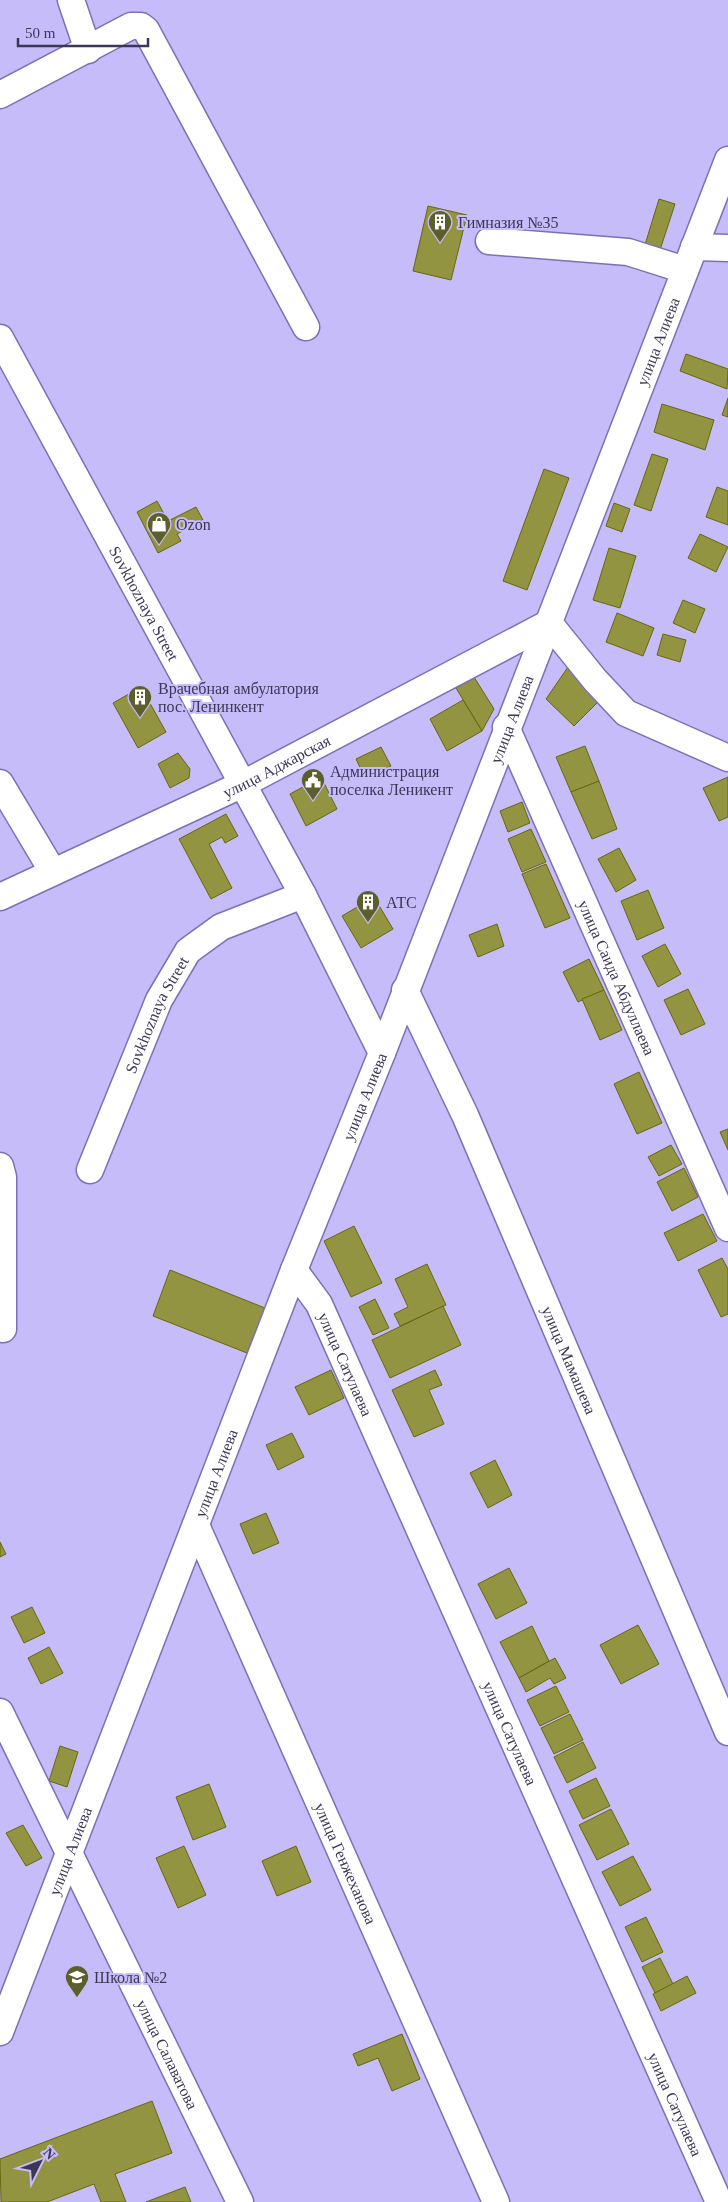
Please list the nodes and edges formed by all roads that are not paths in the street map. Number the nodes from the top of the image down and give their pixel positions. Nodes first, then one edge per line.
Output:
1 (71, 0) edge
2 (88, 50) junction
3 (0, 95) edge
4 (728, 160) edge
5 (489, 241) dead end
6 (728, 248) edge
7 (689, 259) junction
8 (306, 327) dead end
9 (0, 338) edge
10 (549, 623) junction
11 (506, 728) junction
12 (728, 758) edge
13 (0, 783) edge
14 (243, 784) junction
15 (53, 872) junction
16 (303, 895) junction
17 (0, 897) edge
18 (405, 990) junction
19 (382, 1053) junction
20 (0, 1166) edge
21 (90, 1170) dead end
22 (728, 1228) edge
23 (294, 1270) junction
24 (3, 1329) dead end
25 (196, 1525) junction
26 (0, 1712) edge
27 (728, 1732) edge
28 (70, 1852) junction
29 (0, 2032) edge
30 (240, 2202) edge
31 (496, 2202) edge
32 (719, 2202) edge

1 - 2 street
2 - 3 street
2 - 8 street
4 - 7 street, улица Алиева
5 - 7 street
6 - 7 street
7 - 10 street, улица Алиева
9 - 14 street, Sovkhoznaya Street
10 - 11 street, улица Алиева
10 - 12 street
10 - 14 street, улица Аджарская
11 - 18 street, улица Алиева
11 - 22 street, улица Саида Абдуллаева
13 - 15 street
14 - 15 street, улица Аджарская
14 - 16 street, Sovkhoznaya Street
15 - 17 street, улица Аджарская
16 - 19 street, Sovkhoznaya Street
16 - 21 street, Sovkhoznaya Street
18 - 19 street, улица Алиева
18 - 27 street, улица Мамашева
19 - 23 street, улица Алиева
20 - 24 street
23 - 25 street, улица Алиева
23 - 32 street, улица Сатулаева
25 - 28 street, улица Алиева
25 - 31 street, улица Генжеханова
26 - 28 street, улица Салаватова
28 - 29 street, улица Алиева
28 - 30 street, улица Салаватова

